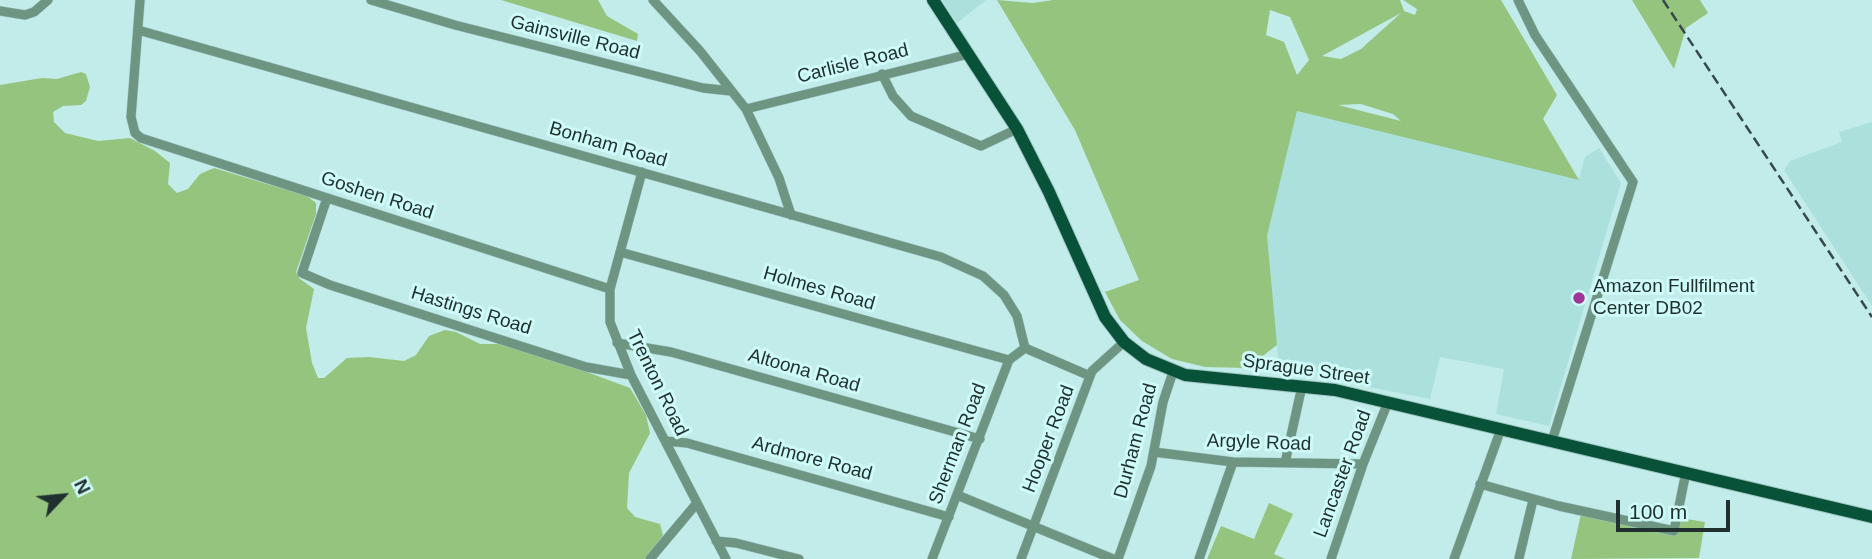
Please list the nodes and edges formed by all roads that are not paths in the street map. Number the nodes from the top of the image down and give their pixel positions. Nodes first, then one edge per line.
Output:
1 (48, 0) edge
2 (140, 0) edge
3 (371, 0) edge
4 (653, 0) edge
5 (933, 0) edge
6 (1518, 0) edge
7 (0, 11) edge
8 (138, 30) junction
9 (969, 54) junction
10 (882, 74) junction
11 (731, 91) junction
12 (746, 109) junction
13 (1017, 129) junction
14 (642, 172) junction
15 (327, 198) junction
16 (790, 215) junction
17 (620, 252) junction
18 (610, 289) junction
19 (1124, 342) junction
20 (617, 343) junction
21 (1025, 348) junction
22 (1009, 360) junction
23 (1173, 372) junction
24 (631, 375) junction
25 (1090, 376) junction
26 (1301, 386) junction
27 (1388, 402) junction
28 (1501, 429) junction
29 (980, 439) junction
30 (665, 441) junction
31 (1552, 441) junction
32 (1154, 452) junction
33 (1233, 462) junction
34 (1285, 463) junction
35 (1363, 464) junction
36 (1686, 472) junction
37 (1480, 484) junction
38 (957, 495) junction
39 (1533, 500) junction
40 (697, 503) junction
41 (949, 517) junction
42 (1872, 517) edge
43 (1034, 527) junction
44 (716, 541) junction
45 (1519, 558) edge
46 (650, 559) edge
47 (726, 559) edge
48 (799, 559) edge
49 (932, 559) edge
50 (1021, 559) edge
51 (1115, 559) edge
52 (1199, 559) edge
53 (1331, 559) edge
54 (1454, 559) edge

1 - 7 street
2 - 8 street
3 - 11 street, Gainsville Road
4 - 11 street
5 - 9 main road, Sprague Street
6 - 31 street
8 - 14 street, Bonham Road
8 - 15 street, Goshen Road
9 - 10 street, Carlisle Road
9 - 13 main road, Sprague Street
10 - 12 street, Carlisle Road
10 - 13 street
11 - 12 street
12 - 16 street
13 - 19 main road, Sprague Street
14 - 16 street, Bonham Road
14 - 17 street, Trenton Road
15 - 18 street, Goshen Road
15 - 24 street, Hastings Road
16 - 21 street, Bonham Road
17 - 18 street, Trenton Road
17 - 22 street, Holmes Road
18 - 20 street, Trenton Road
19 - 23 main road, Sprague Street
19 - 25 street, Hooper Road
20 - 24 street, Trenton Road
20 - 29 street, Altoona Road
21 - 22 street
21 - 25 street
22 - 29 street, Sherman Road
23 - 26 main road, Sprague Street
23 - 32 street, Durham Road
24 - 30 street, Trenton Road
25 - 43 street, Hooper Road
26 - 27 main road, Sprague Street
26 - 34 street
27 - 28 main road, Sprague Street
27 - 35 street, Lancaster Road
28 - 31 main road, Sprague Street
28 - 37 street
29 - 38 street, Sherman Road
30 - 40 street, Trenton Road
30 - 41 street, Ardmore Road
31 - 36 main road, Sprague Street
32 - 33 street, Argyle Road
32 - 51 street, Durham Road
33 - 34 street, Argyle Road
33 - 52 street
34 - 35 street, Argyle Road
35 - 53 street, Lancaster Road
36 - 39 street
36 - 42 main road, Sprague Street
37 - 39 street
37 - 54 street
38 - 41 street, Sherman Road
38 - 43 street
39 - 45 street
40 - 44 street, Trenton Road
40 - 46 street
41 - 49 street, Sherman Road
43 - 50 street, Hooper Road
43 - 51 street
44 - 47 street, Trenton Road
44 - 48 street

